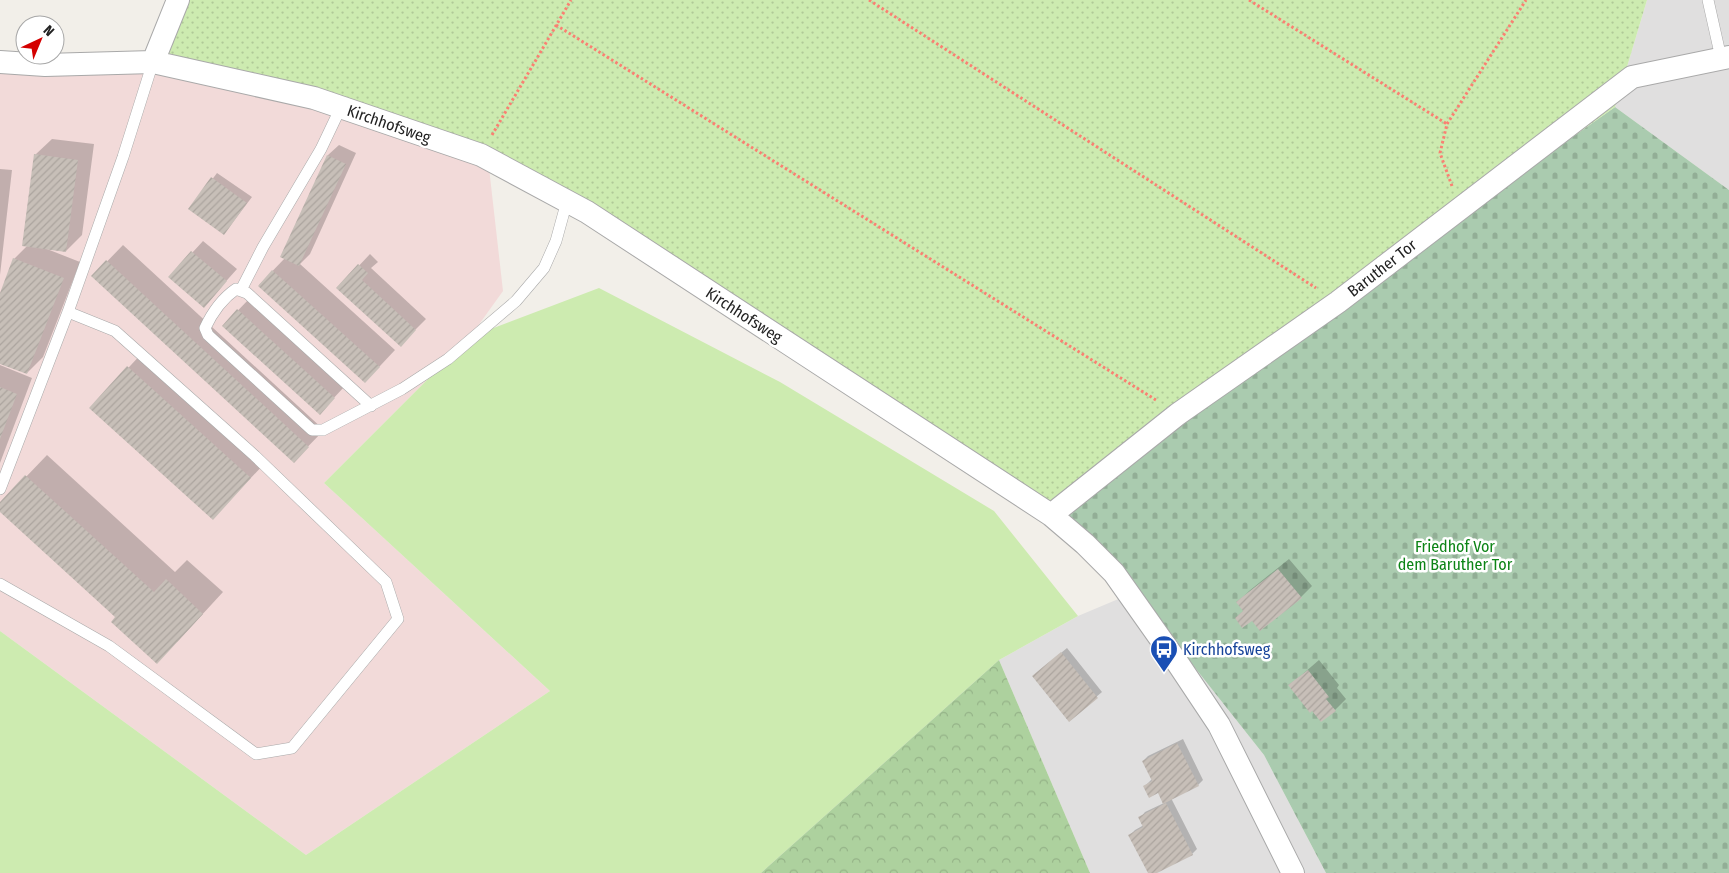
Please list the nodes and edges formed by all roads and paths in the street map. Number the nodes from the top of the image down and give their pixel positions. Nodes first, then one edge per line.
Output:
1 (178, 0) edge
2 (570, 0) edge
3 (869, 0) edge
4 (1249, 0) edge
5 (1526, 0) edge
6 (1708, 0) edge
7 (556, 25) junction
8 (1725, 58) edge
9 (0, 62) edge
10 (153, 62) junction
11 (341, 107) junction
12 (1447, 124) junction
13 (481, 155) junction
14 (567, 201) junction
15 (1460, 208) junction
16 (241, 290) junction
17 (1338, 302) junction
18 (68, 312) junction
19 (371, 406) junction
20 (1178, 414) junction
21 (0, 489) edge
22 (1051, 515) junction
23 (0, 584) edge
24 (1293, 873) edge

1 - 10 street
2 - 7 path
3 - 17 path
4 - 12 path
5 - 12 path
6 - 8 lane
7 - 13 path
7 - 20 path
8 - 15 street, Baruther Tor
9 - 10 street, Kirchhofsweg
10 - 11 street, Kirchhofsweg
10 - 18 lane
11 - 13 street, Kirchhofsweg
11 - 16 lane
12 - 15 path
13 - 14 street, Kirchhofsweg
14 - 19 lane
14 - 22 street, Kirchhofsweg
15 - 17 street, Baruther Tor
16 - 19 lane
16 - 19 lane
17 - 20 street, Baruther Tor
18 - 21 lane
18 - 23 lane
20 - 22 street, Baruther Tor
22 - 24 street, Kirchhofsweg

